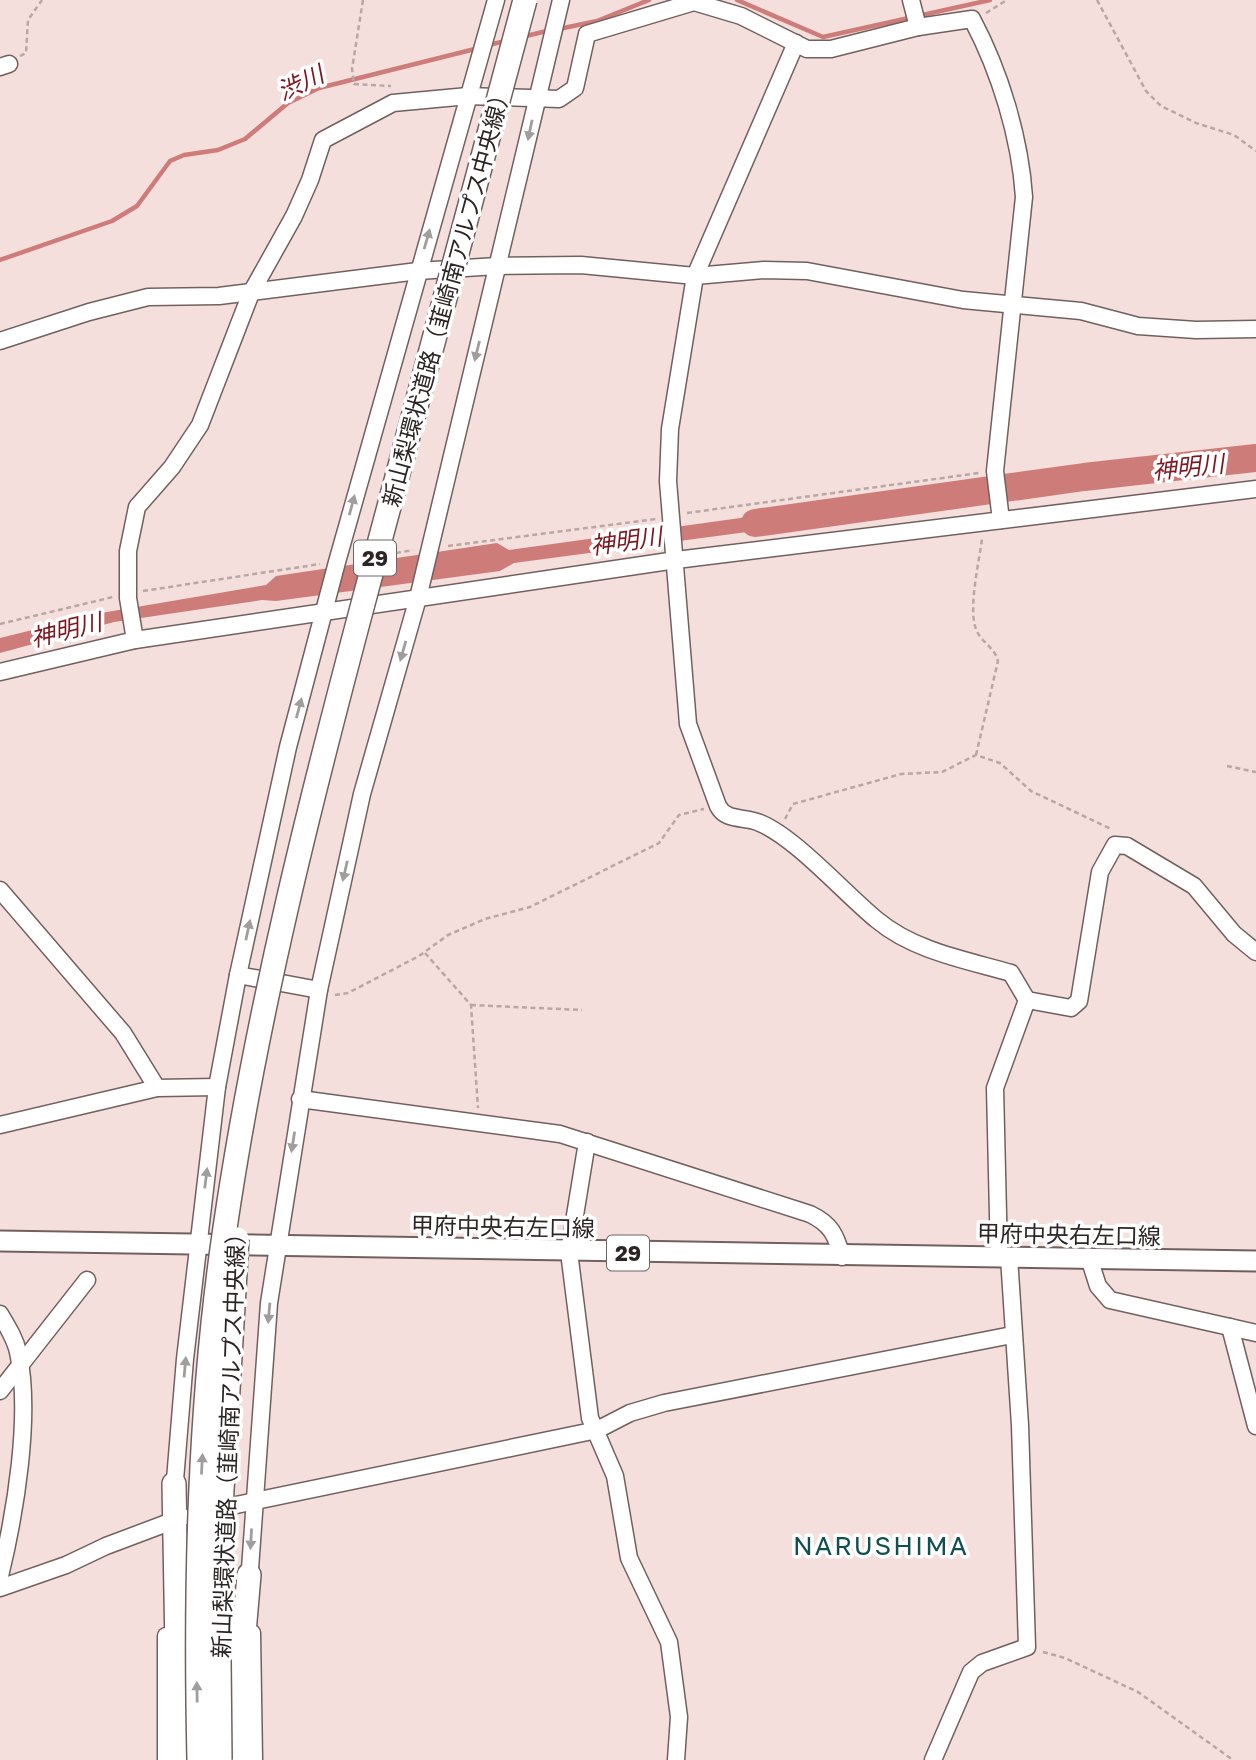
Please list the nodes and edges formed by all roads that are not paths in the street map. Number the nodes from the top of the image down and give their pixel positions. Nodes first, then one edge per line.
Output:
1 (496, 0) edge
2 (525, 0) edge
3 (561, 0) edge
4 (911, 0) edge
5 (694, 1) edge
6 (918, 27) junction
7 (796, 43) junction
8 (468, 96) junction
9 (536, 100) junction
10 (498, 266) junction
11 (418, 271) junction
12 (695, 276) junction
13 (251, 293) junction
14 (1011, 304) junction
15 (1256, 328) edge
16 (0, 341) edge
17 (1256, 489) edge
18 (1000, 514) junction
19 (676, 557) junction
20 (419, 592) junction
21 (325, 607) junction
22 (134, 636) junction
23 (0, 672) edge
24 (0, 890) edge
25 (1256, 952) edge
26 (239, 975) junction
27 (319, 990) junction
28 (1027, 1000) junction
29 (217, 1087) junction
30 (157, 1088) junction
31 (300, 1099) junction
32 (242, 1121) junction
33 (0, 1125) edge
34 (587, 1142) junction
35 (0, 1241) edge
36 (279, 1245) junction
37 (198, 1246) junction
38 (569, 1252) junction
39 (842, 1257) junction
40 (1004, 1257) junction
41 (1088, 1258) junction
42 (1256, 1261) edge
43 (87, 1279) dead end
44 (0, 1314) edge
45 (1230, 1327) junction
46 (1256, 1333) edge
47 (1012, 1335) junction
48 (20, 1368) junction
49 (0, 1391) edge
50 (1256, 1426) edge
51 (597, 1430) junction
52 (174, 1484) joint
53 (253, 1500) junction
54 (173, 1519) junction
55 (249, 1575) junction
56 (0, 1576) edge
57 (0, 1588) edge
58 (166, 1760) edge
59 (179, 1760) edge
60 (199, 1760) edge
61 (220, 1760) edge
62 (241, 1760) edge
63 (254, 1760) edge
64 (676, 1760) edge
65 (933, 1760) edge

1 - 8 street
2 - 32 highway, 新山梨環状道路（韮崎南アルプス中央線） / 29, bridge
3 - 9 street
4 - 6 street
5 - 7 street
5 - 9 street
6 - 7 street
6 - 14 street
7 - 12 street
8 - 9 street
11 -> 8 street
8 - 13 street
9 -> 10 street
10 - 11 street
10 - 12 street
10 -> 20 street
11 - 13 street
21 -> 11 street
12 - 14 street
12 - 19 street
13 - 16 street
13 - 22 street
14 - 15 street
14 - 18 street
17 - 18 street
18 - 19 street
19 - 20 street
19 - 28 street
20 - 21 street
20 -> 27 street
21 - 22 street
26 -> 21 street
22 - 23 street
24 - 30 street
25 - 28 street
26 - 27 street
26 - 29 street
27 - 31 street
28 - 40 street
29 - 30 street
37 -> 29 street
30 - 33 street
31 - 34 street
31 -> 36 street
60 -> 32 highway, 新山梨環状道路（韮崎南アルプス中央線） / 29, bridge
32 - 61 highway, 新山梨環状道路（韮崎南アルプス中央線） / 29, bridge
34 - 38 street
34 - 39 street
35 - 37 main road, 甲府中央右左口線 / 29
36 - 37 main road, 甲府中央右左口線 / 29
36 - 38 main road, 甲府中央右左口線 / 29
36 -> 53 street
52 -> 37 street
38 - 39 main road, 甲府中央右左口線 / 29
38 - 51 street
39 - 40 main road, 甲府中央右左口線 / 29
40 - 41 main road, 甲府中央右左口線 / 29
40 - 47 street
41 - 42 main road, 甲府中央右左口線 / 29
41 - 45 street
43 - 48 street
44 - 48 street
45 - 46 street
45 - 50 street
47 - 51 street
47 - 65 street
48 - 49 street
48 - 56 street
51 - 53 street
51 - 64 street
52 - 54 highway
53 - 54 street
53 -> 55 street
54 - 57 street
54 - 58 street
54 - 59 highway
55 - 62 highway
55 - 63 street

